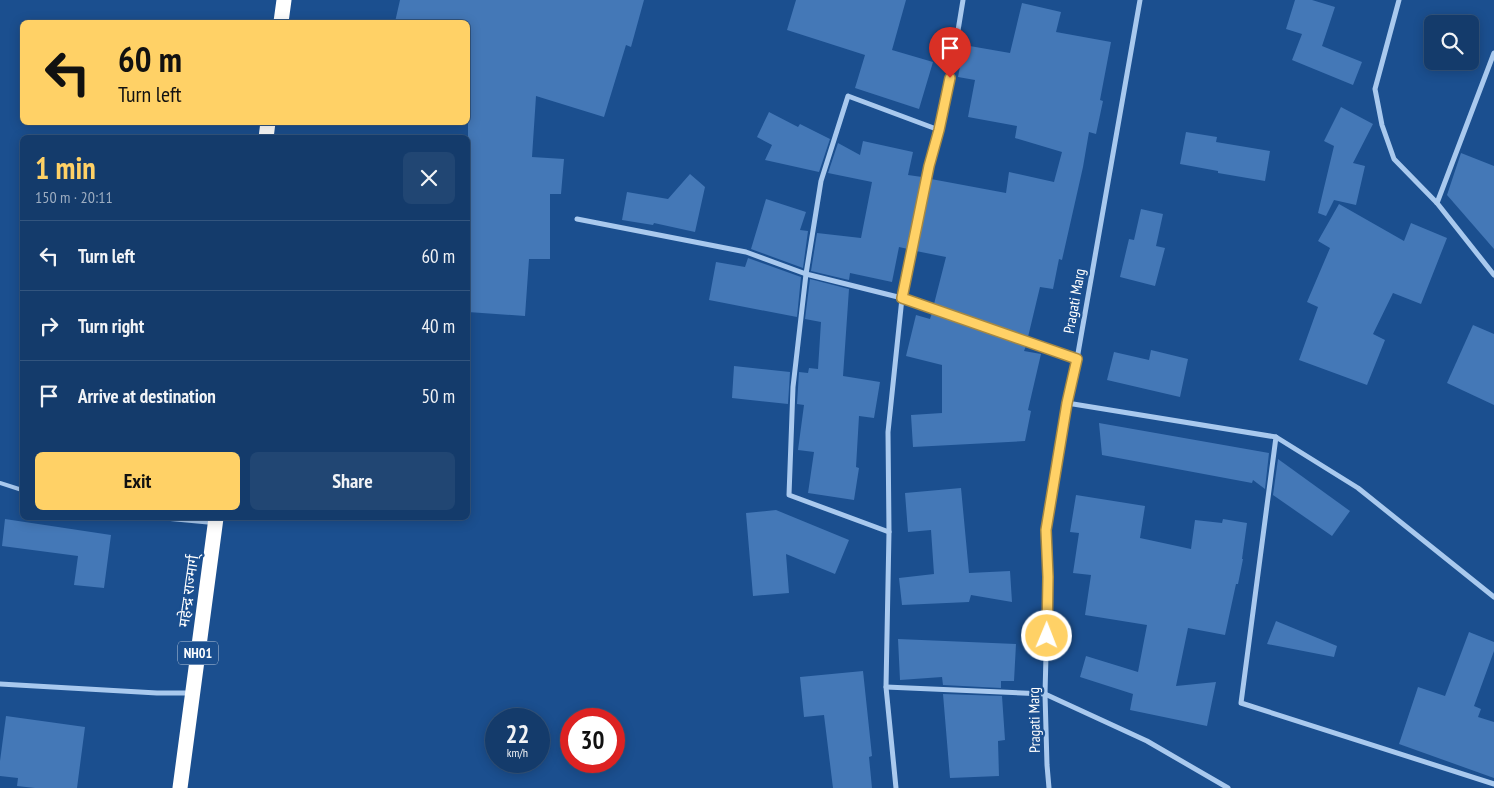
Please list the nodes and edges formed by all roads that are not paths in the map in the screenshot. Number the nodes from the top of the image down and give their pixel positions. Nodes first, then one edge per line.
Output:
1 (284, 0) edge
2 (963, 0) edge
3 (1140, 0) edge
4 (1399, 0) edge
5 (282, 20) edge
6 (1494, 53) edge
7 (939, 130) junction
8 (1437, 203) junction
9 (577, 219) dead end
10 (806, 274) junction
11 (1494, 275) edge
12 (902, 298) junction
13 (1077, 359) junction
14 (1067, 403) junction
15 (1276, 437) junction
16 (0, 483) edge
17 (20, 489) edge
18 (215, 520) edge
19 (889, 532) junction
20 (1494, 597) edge
21 (0, 684) edge
22 (886, 687) junction
23 (192, 693) junction
24 (1046, 694) junction
25 (1494, 784) edge
26 (180, 788) edge
27 (896, 788) edge
28 (1049, 788) edge
29 (1228, 788) edge

1 - 5 highway
2 - 7 street
3 - 13 street, Pragati Marg
4 - 8 street
6 - 8 street
7 - 10 street
7 - 12 street
8 - 11 street
9 - 10 street
10 - 12 street
10 - 19 street
12 - 13 street
12 - 19 street
13 - 14 street, Pragati Marg
14 - 15 street
14 - 24 street, Pragati Marg
15 - 20 street
15 - 25 street
16 - 17 lane
18 - 23 highway, महेन्द्र राज्मार्ग् / NH01
19 - 22 street
21 - 23 street
22 - 24 street
22 - 27 street
23 - 26 highway, महेन्द्र राज्मार्ग् / NH01
24 - 28 street, Pragati Marg
24 - 29 street

